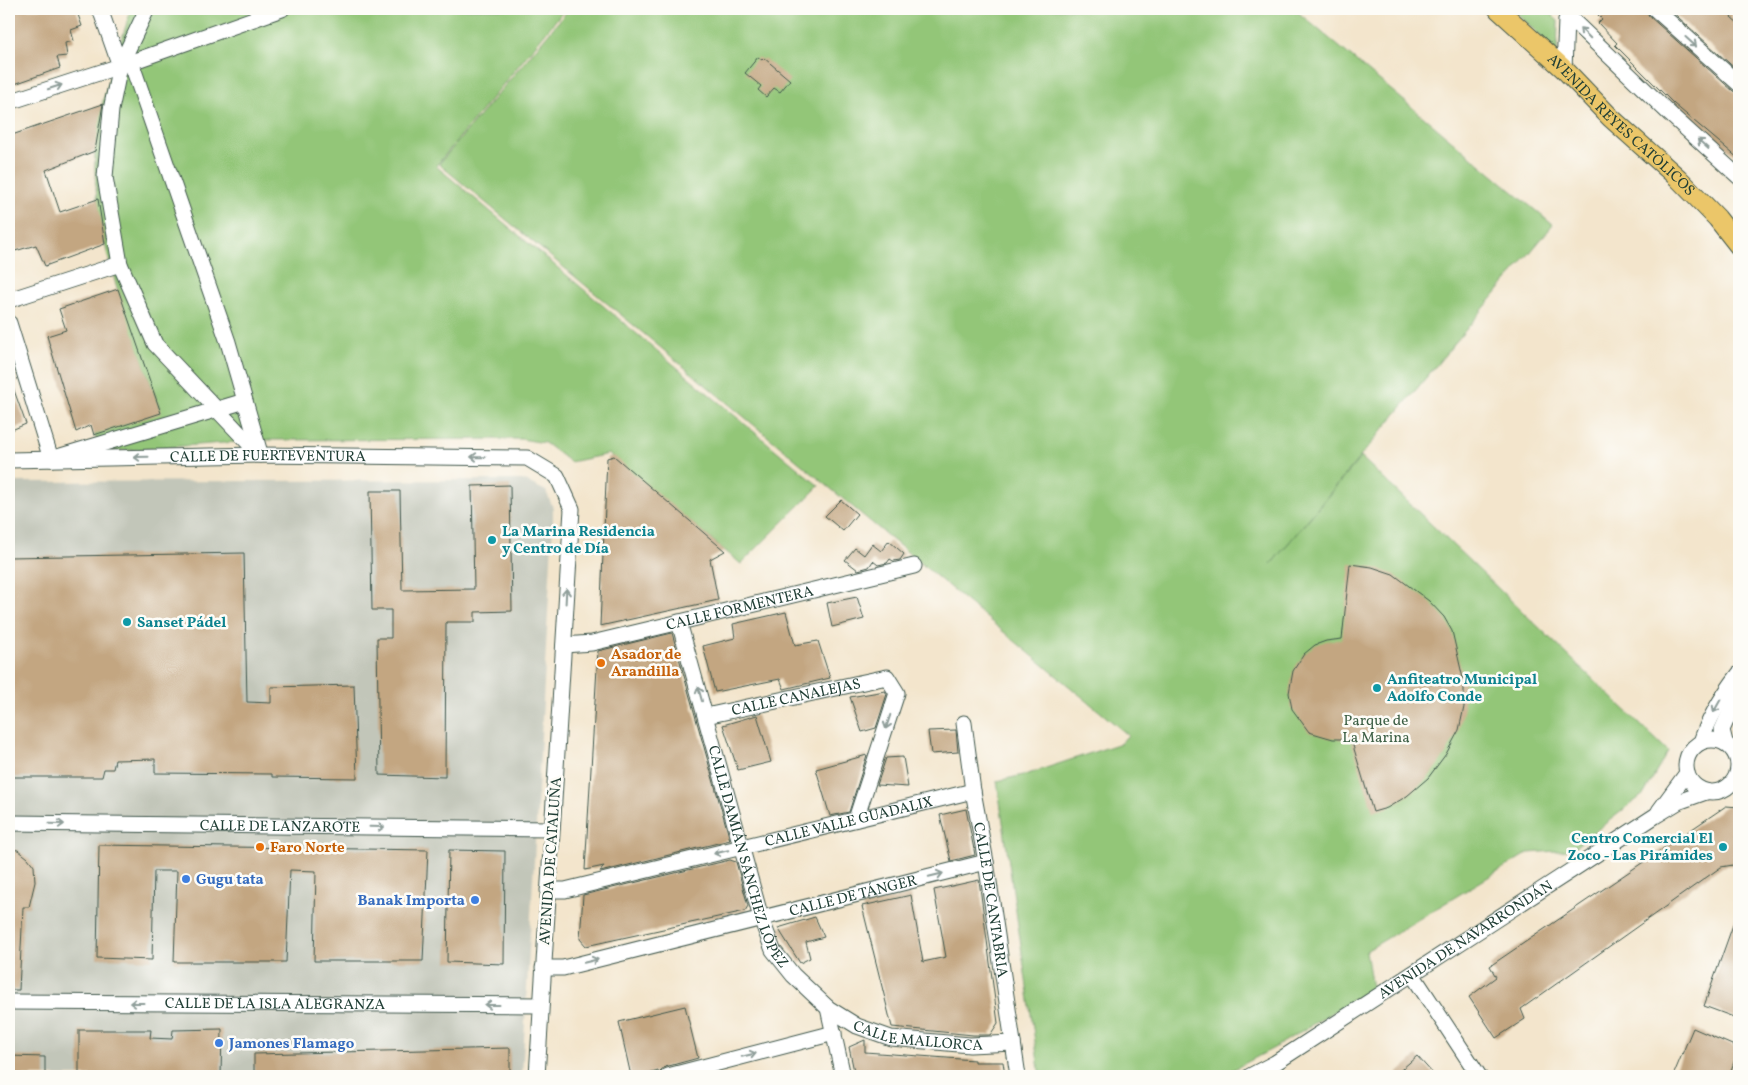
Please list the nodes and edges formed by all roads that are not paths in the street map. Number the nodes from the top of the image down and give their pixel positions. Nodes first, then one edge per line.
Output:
1 (100, 9) edge
2 (146, 9) edge
3 (282, 9) edge
4 (1498, 9) edge
5 (1655, 9) edge
6 (1567, 12) edge
7 (126, 64) junction
8 (1564, 69) junction
9 (1739, 84) edge
10 (9, 102) edge
11 (1739, 177) edge
12 (1739, 246) edge
13 (120, 264) junction
14 (9, 300) edge
15 (9, 323) edge
16 (245, 401) junction
17 (216, 410) junction
18 (260, 455) junction
19 (527, 458) joint
20 (51, 459) junction
21 (9, 460) edge
22 (914, 566) dead end
23 (679, 622) junction
24 (564, 645) junction
25 (1739, 674) edge
26 (1739, 692) edge
27 (706, 716) junction
28 (964, 723) dead end
29 (1701, 742) junction
30 (1725, 742) junction
31 (1738, 757) edge
32 (1687, 773) junction
33 (1732, 787) edge
34 (973, 791) junction
35 (1706, 792) junction
36 (1655, 816) junction
37 (856, 819) junction
38 (9, 823) edge
39 (552, 829) junction
40 (742, 847) junction
41 (986, 862) junction
42 (548, 890) junction
43 (761, 918) junction
44 (544, 968) junction
45 (1412, 974) junction
46 (9, 1002) edge
47 (541, 1005) junction
48 (828, 1008) junction
49 (834, 1033) junction
50 (1013, 1044) junction
51 (1275, 1063) junction
52 (537, 1076) edge
53 (668, 1076) edge
54 (843, 1076) edge
55 (1018, 1076) edge
56 (1250, 1076) edge
57 (1260, 1076) edge
58 (1479, 1076) edge

1 - 7 street
2 - 7 street
3 - 7 street
4 - 8 main road, AVENIDA REYES CATÓLICOS
5 -> 9 street
6 - 8 street
11 -> 6 street
10 -> 7 street
7 - 13 street
7 - 16 street
8 - 12 main road, AVENIDA REYES CATÓLICOS
13 - 14 street
13 - 17 street
15 - 20 street
16 - 17 street
16 - 18 street
17 - 18 street
17 - 20 street
19 -> 18 street, CALLE DE FUERTEVENTURA
18 -> 20 street, CALLE DE FUERTEVENTURA
24 -> 19 street, AVENIDA DE CATALUÑA
20 - 21 street, CALLE DE FUERTEVENTURA
22 - 23 street, CALLE FORMENTERA
23 - 24 street, CALLE FORMENTERA
27 -> 23 street, CALLE DAMIÁN SÁNCHEZ LÓPEZ
24 - 39 street, AVENIDA DE CATALUÑA
25 -> 29 street
26 - 30 street
27 -> 37 street, CALLE CANALEJAS
27 - 40 street, CALLE DAMIÁN SÁNCHEZ LÓPEZ
28 - 34 street, CALLE DE CANTABRIA
29 - 30 street
29 - 32 street
30 - 31 street
31 - 33 street
32 - 35 street
32 - 36 street, AVENIDA DE NAVARRONDÁN
33 - 35 street
34 - 37 street, CALLE VALLE GUADALIX
34 - 41 street, CALLE DE CANTABRIA
35 - 36 street, AVENIDA DE NAVARRONDÁN
36 - 45 street, AVENIDA DE NAVARRONDÁN
37 - 40 street, CALLE VALLE GUADALIX
38 -> 39 street, CALLE DE LANZAROTE
39 - 42 street, AVENIDA DE CATALUÑA
40 -> 42 street, CALLE VALLE GUADALIX
40 - 43 street, CALLE DAMIÁN SÁNCHEZ LÓPEZ
43 -> 41 street, CALLE DE TÁNGER
41 - 50 street, CALLE DE CANTABRIA
42 - 44 street, AVENIDA DE CATALUÑA
44 -> 43 street, CALLE DE TÁNGER
43 - 48 street, CALLE DAMIÁN SÁNCHEZ LÓPEZ
44 - 47 street, AVENIDA DE CATALUÑA
45 - 51 street, AVENIDA DE NAVARRONDÁN
45 - 58 street
47 -> 46 street, CALLE DE LA ISLA ALEGRANZA
47 - 52 street, AVENIDA DE CATALUÑA
48 - 49 street
48 - 50 street, CALLE MALLORCA
53 -> 49 street
49 - 54 street
50 - 55 street, CALLE DE CANTABRIA
51 - 56 street, AVENIDA DE NAVARRONDÁN
51 - 57 street, AVENIDA DE NAVARRONDÁN

